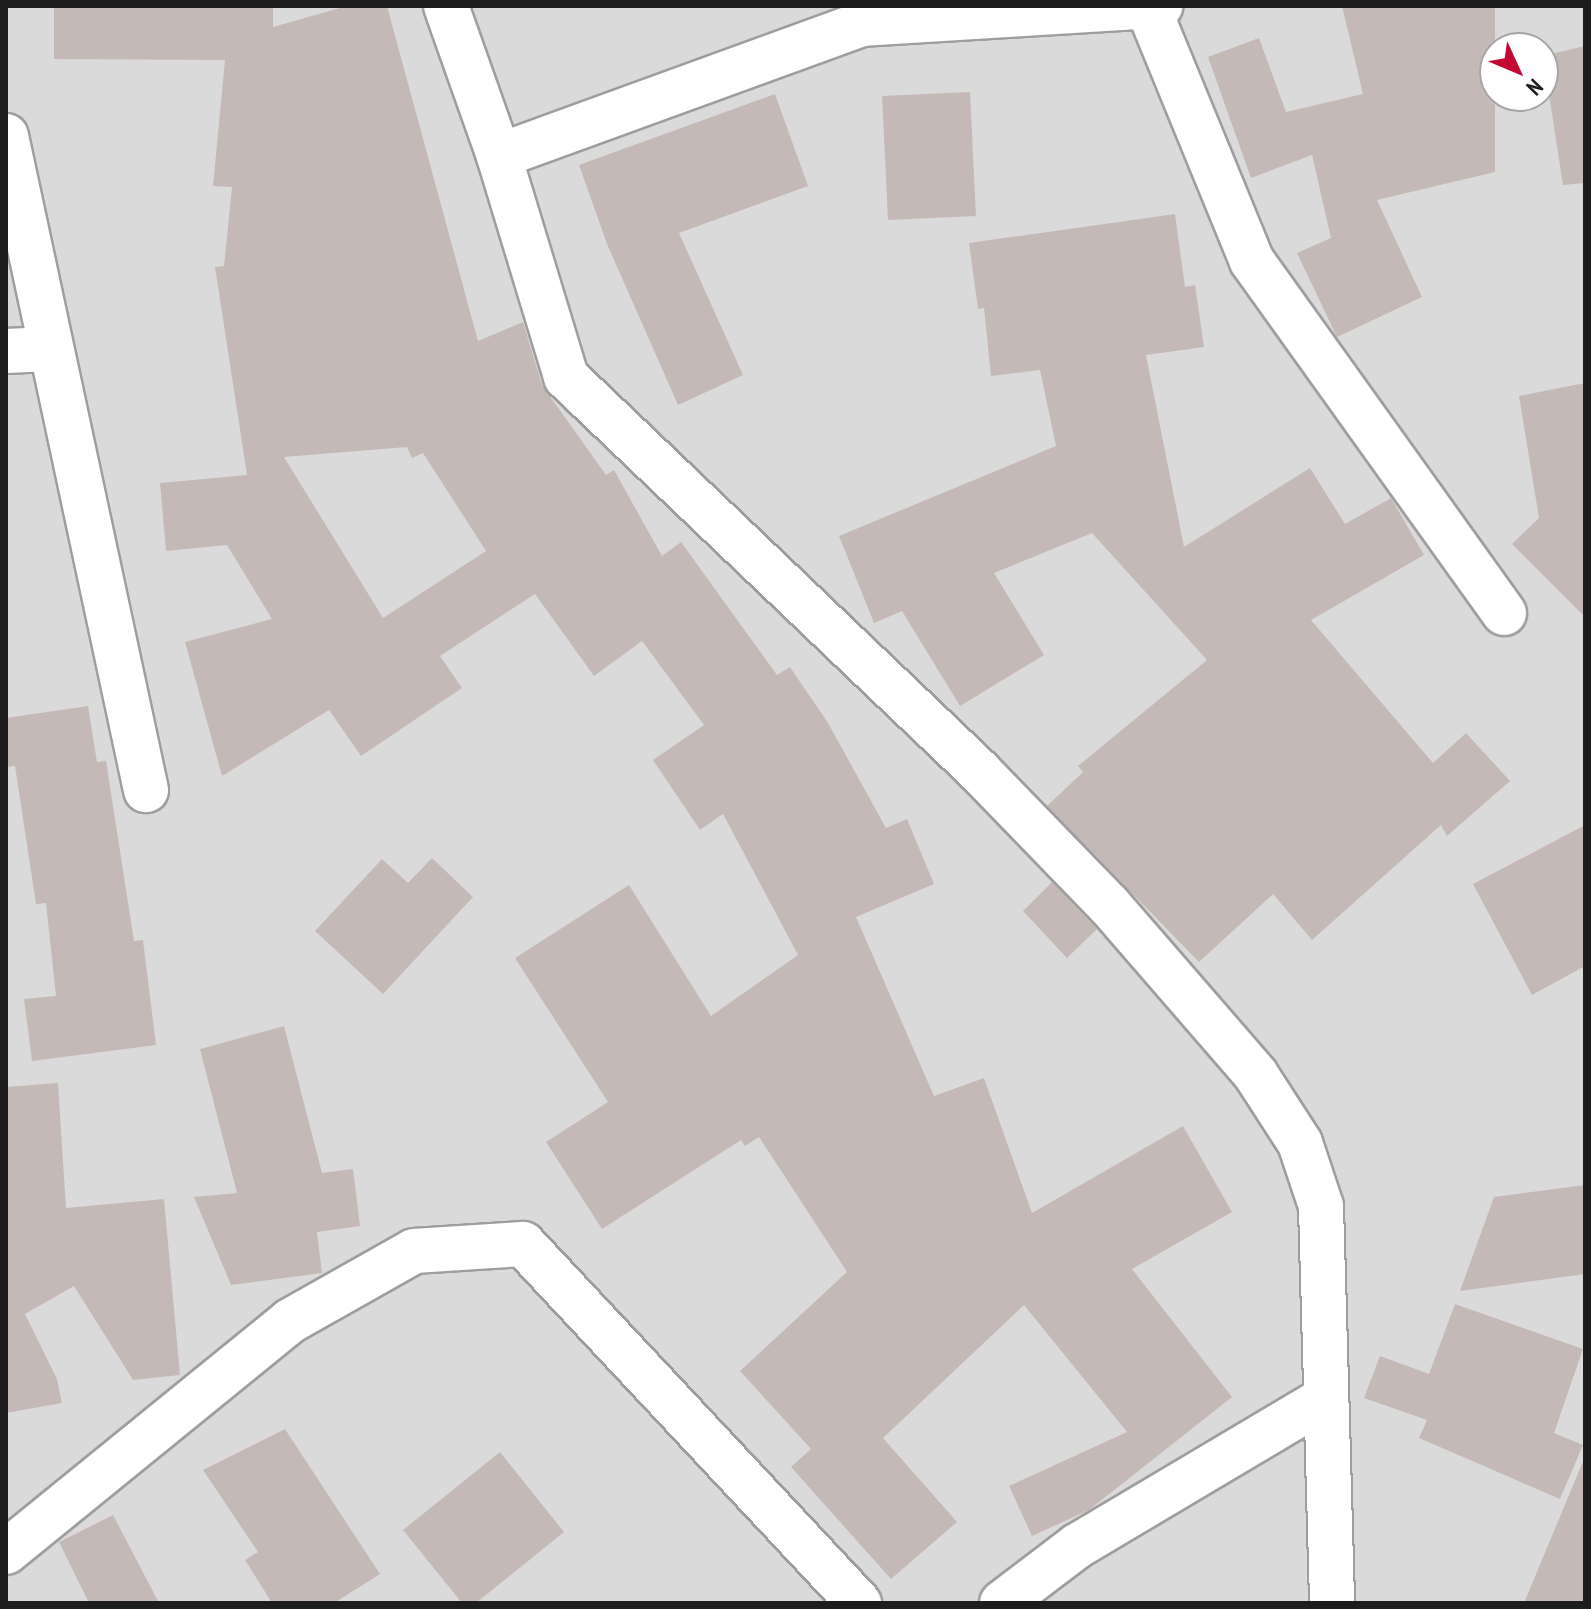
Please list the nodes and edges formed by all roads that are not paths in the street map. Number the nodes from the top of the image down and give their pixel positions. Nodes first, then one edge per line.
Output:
1 (446, 6) edge
2 (1154, 8) edge
3 (943, 12) edge
4 (6, 136) edge
5 (499, 156) junction
6 (50, 349) junction
7 (6, 351) edge
8 (1504, 613) dead end
9 (146, 790) dead end
10 (1323, 1400) junction
11 (6, 1552) edge
12 (859, 1603) edge
13 (1002, 1603) edge
14 (1332, 1603) edge

1 - 5 street
2 - 3 street
2 - 8 street
3 - 5 street
4 - 6 street
5 - 10 street
6 - 7 street
6 - 9 street
10 - 13 street
10 - 14 street
11 - 12 street

